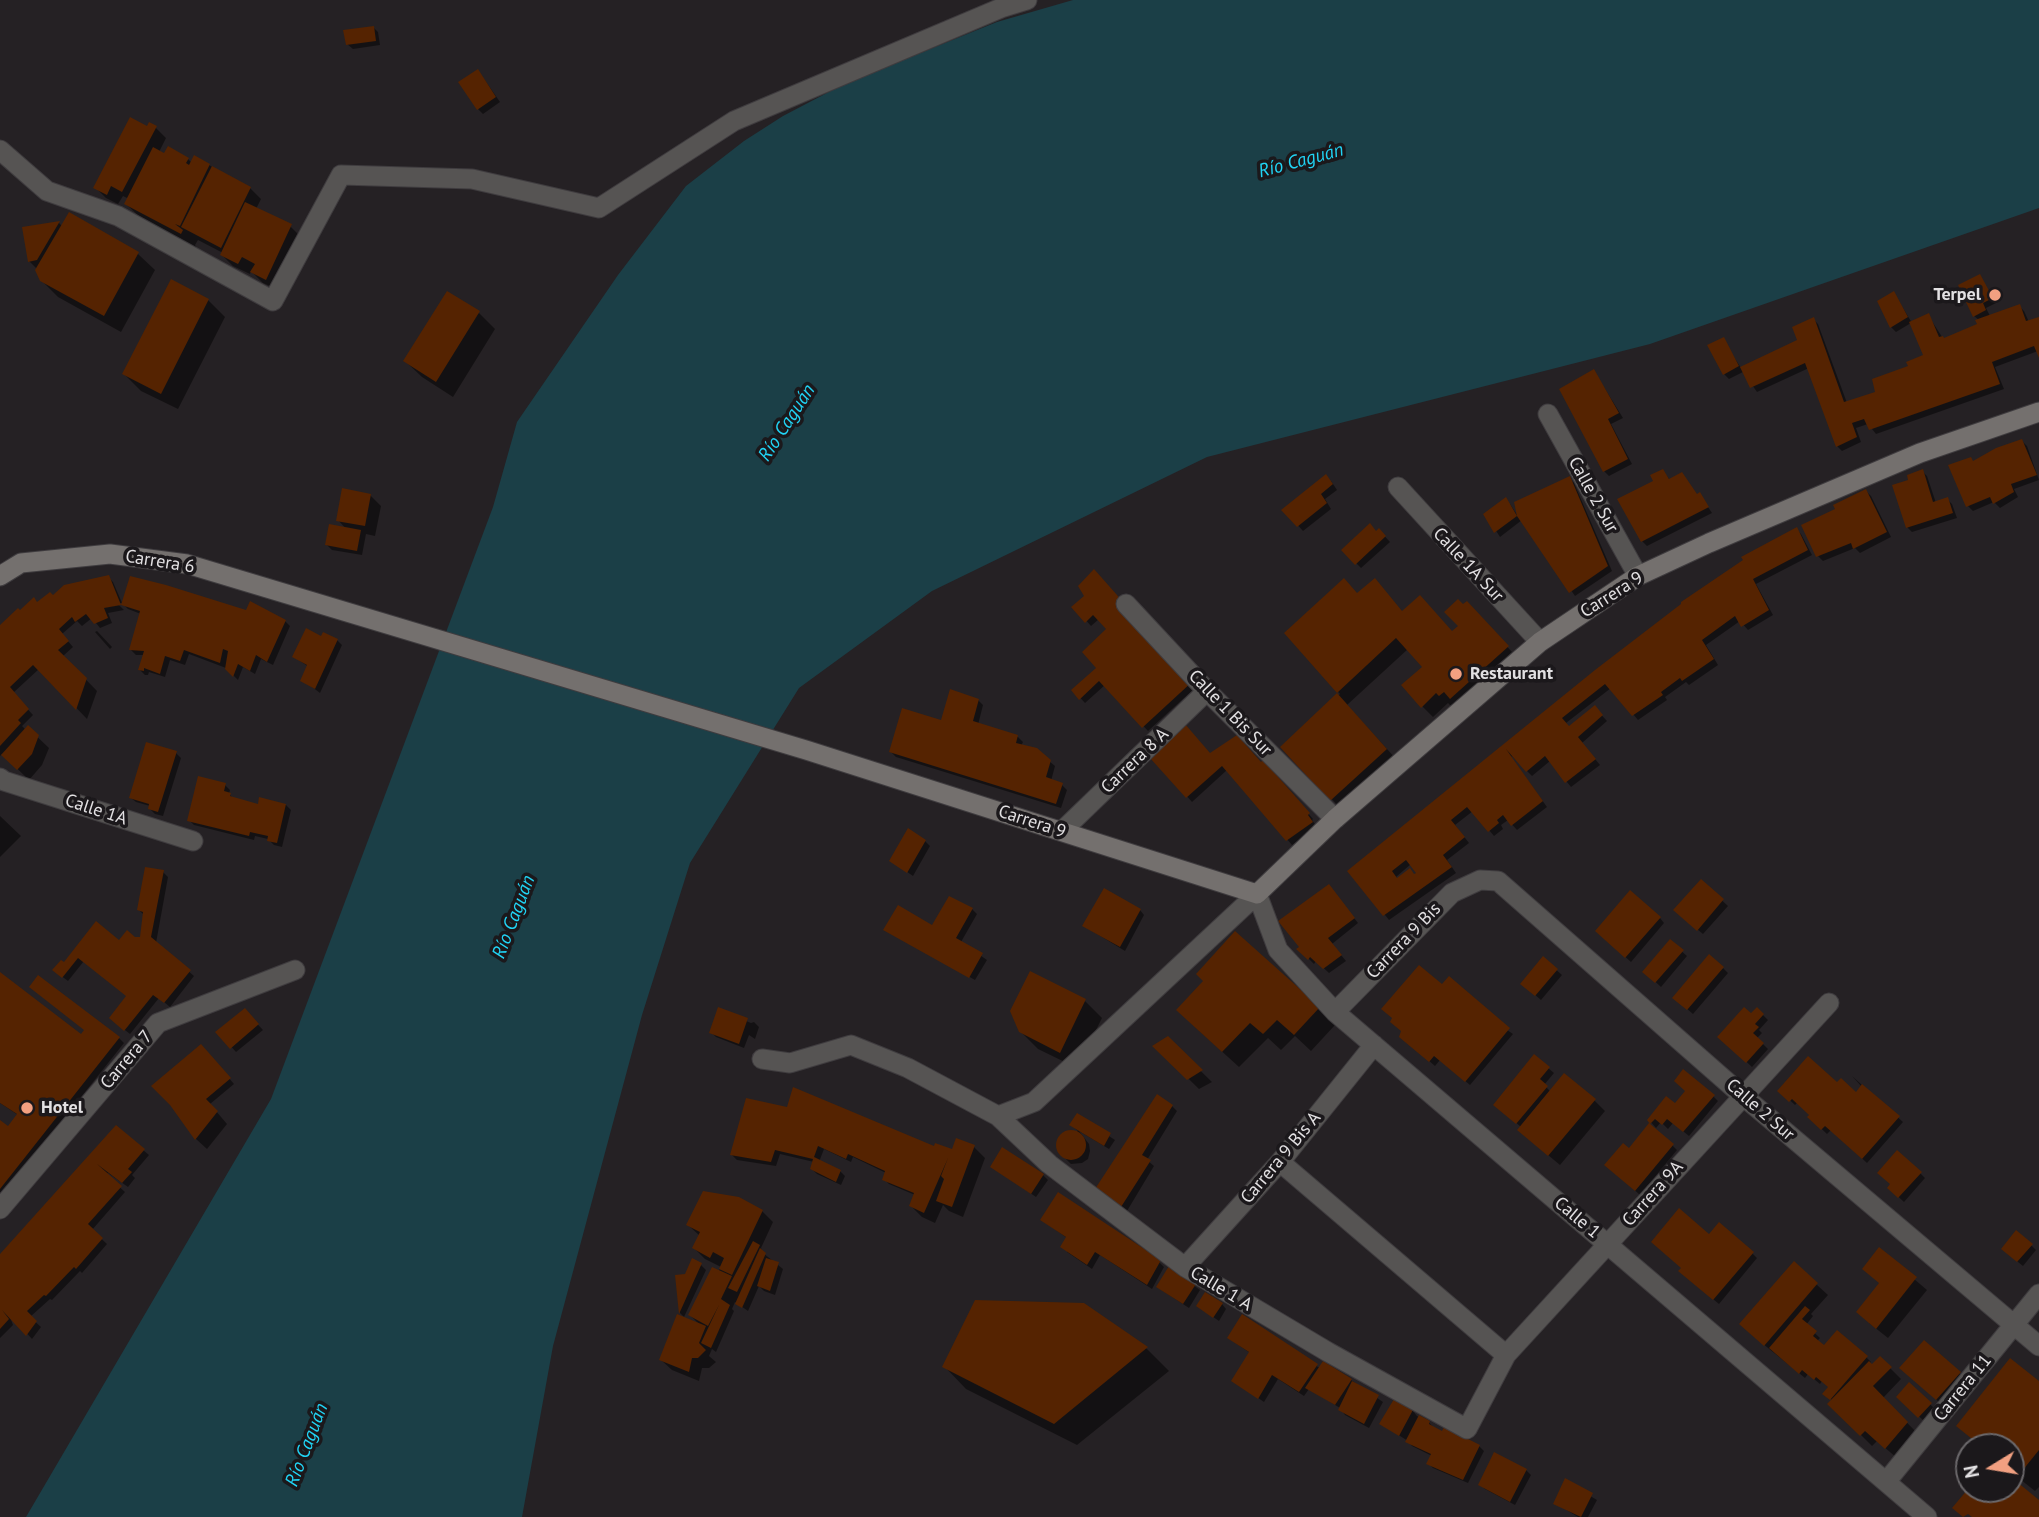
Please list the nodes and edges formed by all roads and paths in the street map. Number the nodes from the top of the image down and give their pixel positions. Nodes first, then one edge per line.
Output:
1 (1027, 0) edge
2 (0, 150) edge
3 (2039, 412) edge
4 (1548, 414) dead end
5 (1398, 487) dead end
6 (0, 576) edge
7 (1638, 576) junction
8 (1126, 604) dead end
9 (1539, 642) junction
10 (1208, 691) junction
11 (806, 750) joint
12 (0, 778) edge
13 (1335, 820) junction
14 (1062, 831) junction
15 (193, 841) dead end
16 (1480, 880) joint
17 (1257, 894) junction
18 (295, 970) dead end
19 (1829, 1003) dead end
20 (1335, 1012) junction
21 (1374, 1045) junction
22 (762, 1059) dead end
23 (1743, 1096) junction
24 (998, 1116) junction
25 (1280, 1162) junction
26 (0, 1209) edge
27 (1608, 1244) junction
28 (1185, 1267) junction
29 (2039, 1294) edge
30 (2013, 1325) junction
31 (2039, 1346) edge
32 (1506, 1355) junction
33 (1467, 1429) joint
34 (1886, 1482) junction
35 (1927, 1517) edge

1 - 2 street
3 - 7 main road, Carrera 9
4 - 7 street, Calle 2 Sur
5 - 9 street, Calle 1A Sur
6 - 11 main road, Carrera 6
7 - 9 main road, Carrera 9
8 - 10 street, Calle 1 Bis Sur
9 - 13 main road, Carrera 9
10 - 13 street, Calle 1 Bis Sur
10 - 14 street, Carrera 8 A
11 - 14 main road, Carrera 9
12 - 15 street, Calle 1A
13 - 17 main road, Carrera 9
14 - 17 main road, Carrera 9
16 - 20 street, Carrera 9 Bis
16 - 23 street, Calle 2 Sur
17 - 20 street, Calle 1
17 - 24 street, Carrera 9
18 - 26 street, Carrera 7
19 - 23 street, Carrera 9A
20 - 21 street, Calle 1
21 - 25 street, Carrera 9 Bis A
21 - 27 street, Calle 1
22 - 24 street, Calle 1 A
23 - 27 street, Carrera 9A
23 - 30 street, Calle 2 Sur
24 - 28 street, Calle 1 A
25 - 28 street, Carrera 9 Bis A
25 - 32 street
27 - 32 street, Carrera 9A
27 - 34 street, Calle 1
28 - 33 street, Calle 1 A
29 - 30 street, Carrera 11
30 - 31 street, Calle 2 Sur
30 - 34 street, Carrera 11
32 - 33 street, Carrera 9A
34 - 35 street, Calle 1

